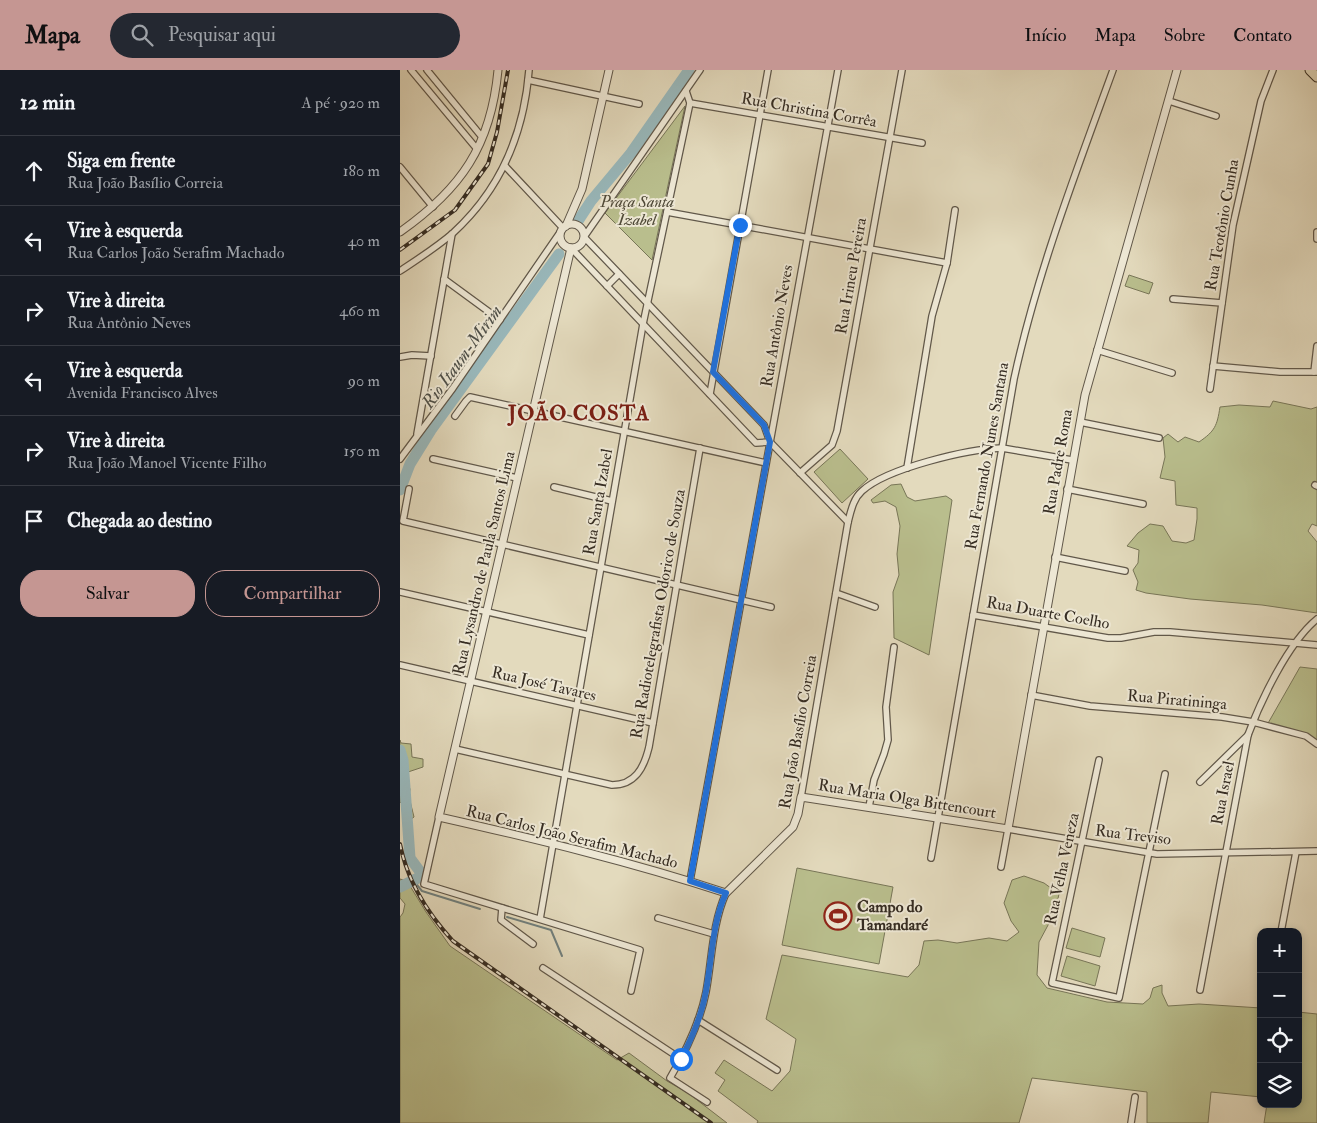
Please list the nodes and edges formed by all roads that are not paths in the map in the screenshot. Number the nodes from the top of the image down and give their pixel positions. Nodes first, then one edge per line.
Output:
1 (411, 70) edge
2 (427, 70) edge
3 (498, 70) edge
4 (528, 70) edge
5 (609, 70) edge
6 (700, 70) edge
7 (768, 70) edge
8 (838, 70) edge
9 (902, 70) edge
10 (1113, 70) edge
11 (1178, 70) edge
12 (1273, 70) edge
13 (1310, 70) edge
14 (1317, 77) edge
15 (528, 80) junction
16 (686, 91) junction
17 (603, 96) junction
18 (1169, 101) junction
19 (690, 103) junction
20 (639, 104) dead end
21 (760, 115) junction
22 (1216, 116) dead end
23 (473, 125) junction
24 (828, 127) junction
25 (463, 133) junction
26 (482, 137) junction
27 (890, 138) junction
28 (922, 143) dead end
29 (477, 149) junction
30 (505, 166) junction
31 (400, 167) edge
32 (433, 207) junction
33 (956, 210) dead end
34 (667, 212) junction
35 (740, 225) junction
36 (563, 228) junction
37 (400, 232) edge
38 (1317, 232) edge
39 (452, 234) junction
40 (584, 237) junction
41 (808, 237) junction
42 (1317, 239) edge
43 (571, 248) junction
44 (870, 249) junction
45 (946, 263) junction
46 (400, 271) edge
47 (619, 274) junction
48 (444, 279) junction
49 (607, 286) junction
50 (1173, 299) dead end
51 (648, 303) junction
52 (1222, 303) junction
53 (500, 320) junction
54 (644, 324) junction
55 (1317, 346) edge
56 (1097, 350) junction
57 (431, 356) junction
58 (400, 357) edge
59 (1213, 366) junction
60 (713, 372) junction
61 (1315, 372) edge
62 (1172, 373) dead end
63 (1210, 389) dead end
64 (710, 394) junction
65 (532, 411) junction
66 (455, 416) dead end
67 (1080, 422) junction
68 (624, 432) junction
69 (417, 436) junction
70 (1158, 438) dead end
71 (770, 442) junction
72 (700, 448) junction
73 (1002, 448) junction
74 (400, 459) edge
75 (433, 459) dead end
76 (1072, 460) junction
77 (766, 463) junction
78 (907, 468) junction
79 (800, 473) junction
80 (517, 478) junction
81 (554, 487) dead end
82 (409, 489) dead end
83 (1067, 489) junction
84 (612, 501) junction
85 (1143, 504) dead end
86 (848, 522) junction
87 (502, 545) junction
88 (1055, 557) junction
89 (601, 568) junction
90 (1125, 571) dead end
91 (676, 585) junction
92 (400, 592) edge
93 (836, 593) junction
94 (741, 600) junction
95 (771, 607) dead end
96 (875, 607) dead end
97 (486, 613) junction
98 (973, 615) junction
99 (1317, 619) edge
100 (1043, 627) junction
101 (589, 635) junction
102 (1296, 643) junction
103 (1317, 645) edge
104 (894, 647) dead end
105 (400, 665) edge
106 (471, 681) junction
107 (1031, 695) junction
108 (577, 705) junction
109 (1253, 722) junction
110 (653, 723) junction
111 (1248, 735) junction
112 (1317, 744) edge
113 (455, 749) junction
114 (1099, 760) dead end
115 (565, 774) junction
116 (1165, 774) dead end
117 (1200, 782) dead end
118 (801, 797) junction
119 (869, 807) junction
120 (440, 817) junction
121 (938, 818) junction
122 (1008, 829) junction
123 (1082, 842) junction
124 (553, 843) junction
125 (1317, 851) edge
126 (1296, 852) junction
127 (1226, 853) junction
128 (1148, 854) junction
129 (931, 858) dead end
130 (1001, 867) dead end
131 (690, 881) junction
132 (726, 893) junction
133 (502, 908) junction
134 (658, 918) dead end
135 (540, 919) junction
136 (1282, 928) edge
137 (714, 934) junction
138 (533, 944) dead end
139 (543, 968) dead end
140 (1200, 990) dead end
141 (631, 991) dead end
142 (698, 1020) junction
143 (681, 1059) junction
144 (777, 1070) dead end
145 (1135, 1097) dead end
146 (707, 1102) dead end
147 (1131, 1123) edge

1 - 25 street
2 - 23 street
3 - 26 street
4 - 15 street
5 - 17 street
6 - 16 street
7 - 21 street
8 - 24 street, Rua Antônio Neves
9 - 27 street, Rua Irineu Pereira
10 - 73 street, Rua Fernando Nunes Santana
11 - 18 street, Rua Padre Roma
12 - 52 street, Rua Teotônio Cunha
13 - 14 main road
15 - 17 street
15 - 30 street
16 - 19 street
16 - 40 street
17 - 20 street
17 - 36 street
18 - 22 street
18 - 56 street, Rua Padre Roma
19 - 21 street, Rua Christina Corrêa
19 - 34 street, Rua Santa Izabel
21 - 24 street, Rua Christina Corrêa
21 - 35 street
23 - 25 street
23 - 26 street
24 - 27 street, Rua Christina Corrêa
24 - 41 street, Rua Antônio Neves
25 - 29 street
26 - 29 street
27 - 28 street, Rua Christina Corrêa
27 - 44 street, Rua Irineu Pereira
29 - 32 street
30 - 36 street
30 - 39 street
31 - 32 street
32 - 37 street
33 - 45 street
34 - 35 street
34 - 51 street, Rua Santa Izabel
35 - 41 street
35 - 60 street
36 - 40 street
36 - 43 street
36 - 53 street
38 - 42 street
39 - 46 street
39 - 48 street
40 - 43 street
40 - 47 street
41 - 44 street
41 - 71 street, Rua Antônio Neves
43 - 49 street
43 - 65 street, Rua Lysandro de Paula Santos Lima
44 - 45 street
44 - 79 street, Rua Irineu Pereira
45 - 78 street
47 - 49 street
47 - 51 street
48 - 53 street
48 - 57 street
49 - 54 street
50 - 52 street
51 - 54 street, Rua Santa Izabel
51 - 60 street
52 - 59 street, Rua Teotônio Cunha
53 - 69 street
54 - 64 street
54 - 68 street, Rua Santa Izabel
55 - 61 street
56 - 62 street
56 - 67 street, Rua Padre Roma
57 - 58 street
57 - 69 street
59 - 61 street
59 - 63 street, Rua Teotônio Cunha
60 - 64 street
60 - 71 street
64 - 71 street
65 - 66 street
65 - 68 street
65 - 80 street, Rua Lysandro de Paula Santos Lima
67 - 70 street
67 - 76 street, Rua Padre Roma
68 - 72 street
68 - 84 street, Rua Santa Izabel
69 - 74 street
71 - 77 street, Rua Antônio Neves
71 - 79 street
72 - 77 street
72 - 91 street, Rua Radiotelegrafista Odorico de Souza
73 - 76 street, Rua João Basílio Correia
73 - 78 street, Rua João Basílio Correia
73 - 98 street, Rua Fernando Nunes Santana
75 - 80 street
76 - 83 street, Rua Padre Roma
77 - 94 street, Rua Antônio Neves
78 - 86 street, Rua João Basílio Correia
79 - 86 street
80 - 87 street, Rua Lysandro de Paula Santos Lima
81 - 84 street
82 - 87 street
83 - 85 street
83 - 88 street, Rua Padre Roma
84 - 89 street, Rua Santa Izabel
86 - 93 street, Rua João Basílio Correia
87 - 89 street
87 - 97 street, Rua Lysandro de Paula Santos Lima
88 - 90 street
88 - 100 street, Rua Padre Roma
89 - 91 street
89 - 101 street, Rua Santa Izabel
91 - 94 street
91 - 110 street, Rua Radiotelegrafista Odorico de Souza
92 - 97 street
93 - 96 street
93 - 118 street, Rua João Basílio Correia
94 - 95 street
94 - 131 street, Rua Antônio Neves
97 - 101 street
97 - 106 street, Rua Lysandro de Paula Santos Lima
98 - 100 street, Rua Duarte Coelho
98 - 121 street, Rua Fernando Nunes Santana
99 - 102 street, Rua Israel
100 - 102 street, Rua Duarte Coelho
100 - 107 street, Rua Padre Roma
101 - 108 street, Rua Santa Izabel
102 - 103 street, Rua Duarte Coelho
102 - 109 street, Rua Israel
104 - 119 street
105 - 106 street, Rua José Tavares
106 - 108 street, Rua José Tavares
106 - 113 street, Rua Lysandro de Paula Santos Lima
107 - 109 street, Rua Piratininga
107 - 122 street, Rua Padre Roma
108 - 110 street, Rua José Tavares
108 - 115 street, Rua Santa Izabel
109 - 111 street, Rua Israel
109 - 112 street, Rua Piratininga
110 - 115 street, Rua Radiotelegrafista Odorico de Souza
111 - 117 street
111 - 127 street, Rua Israel
113 - 115 street
113 - 120 street, Rua Lysandro de Paula Santos Lima
114 - 123 street, Rua Velha Veneza
115 - 124 street, Rua Santa Izabel
116 - 128 street
118 - 119 street, Rua Maria Olga Bittencourt
118 - 132 street, Rua João Basílio Correia
119 - 121 street, Rua Maria Olga Bittencourt
120 - 124 street, Rua Carlos João Serafim Machado
120 - 133 street, Rua Lysandro de Paula Santos Lima
121 - 122 street, Rua Maria Olga Bittencourt
121 - 129 street, Rua Fernando Nunes Santana
122 - 123 street, Rua Treviso
122 - 130 street, Rua Padre Roma
123 - 128 street, Rua Treviso
123 - 128 street, Rua Velha Veneza
124 - 131 street, Rua Carlos João Serafim Machado
124 - 135 street, Rua Santa Izabel
125 - 126 street, Rua Treviso
126 - 127 street, Rua Treviso
126 - 136 street
127 - 128 street, Rua Treviso
127 - 140 street, Rua Israel
131 - 132 street, Rua Carlos João Serafim Machado
132 - 137 street, Rua João Basílio Correia
133 - 135 street
133 - 138 street
134 - 137 street
135 - 141 street
137 - 142 street, Rua João Basílio Correia
139 - 143 street
142 - 143 street, Rua João Basílio Correia
142 - 144 street
143 - 146 street, Rua João Basílio Correia
145 - 147 street

